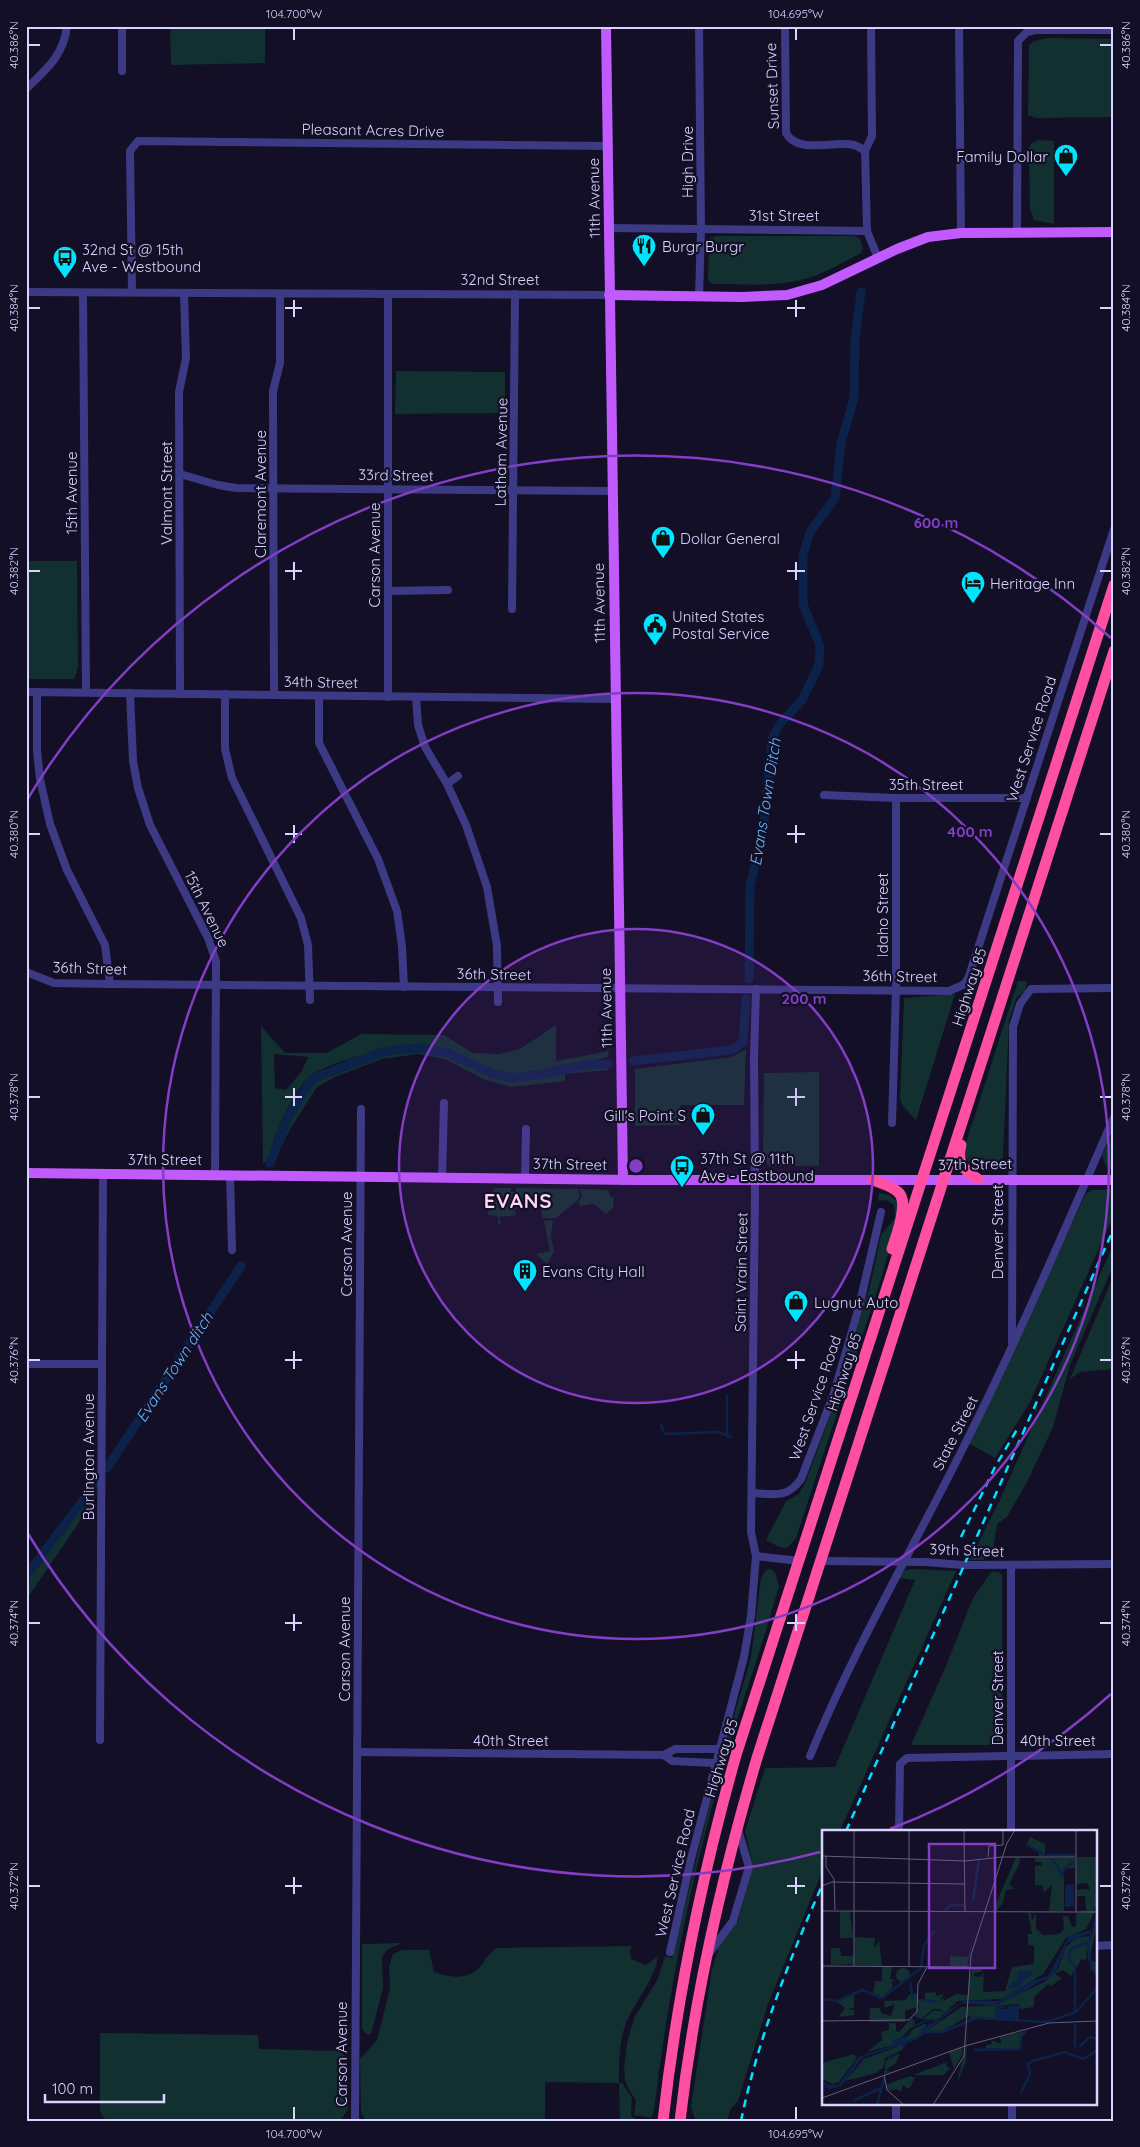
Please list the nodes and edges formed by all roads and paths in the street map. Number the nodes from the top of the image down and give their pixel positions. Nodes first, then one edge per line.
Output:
1 (67, 26) edge
2 (122, 26) edge
3 (606, 26) edge
4 (699, 26) edge
5 (785, 26) edge
6 (871, 26) edge
7 (959, 26) edge
8 (1083, 28) edge
9 (1114, 30) edge
10 (122, 71) dead end
11 (26, 89) edge
12 (608, 146) junction
13 (865, 151) junction
14 (609, 228) junction
15 (701, 230) junction
16 (866, 231) junction
17 (1114, 232) edge
18 (961, 233) junction
19 (1017, 233) junction
20 (878, 258) junction
21 (26, 292) edge
22 (132, 292) junction
23 (83, 293) junction
24 (184, 293) junction
25 (280, 294) junction
26 (388, 294) junction
27 (515, 294) junction
28 (609, 295) junction
29 (699, 297) junction
30 (180, 474) junction
31 (274, 488) junction
32 (388, 489) junction
33 (514, 490) junction
34 (612, 491) junction
35 (1114, 529) edge
36 (1114, 585) edge
37 (448, 590) dead end
38 (388, 591) junction
39 (512, 609) dead end
40 (1114, 651) edge
41 (26, 692) edge
42 (37, 692) junction
43 (86, 692) junction
44 (130, 693) junction
45 (180, 694) junction
46 (225, 694) junction
47 (274, 695) junction
48 (319, 696) junction
49 (388, 696) junction
50 (416, 697) junction
51 (616, 699) junction
52 (458, 776) dead end
53 (447, 784) junction
54 (824, 794) dead end
55 (896, 798) junction
56 (1027, 798) junction
57 (26, 972) edge
58 (110, 984) junction
59 (216, 985) junction
60 (963, 985) joint
61 (310, 986) junction
62 (404, 987) junction
63 (498, 988) junction
64 (620, 988) junction
65 (1114, 988) edge
66 (756, 989) junction
67 (896, 990) junction
68 (310, 1000) dead end
69 (498, 1002) dead end
70 (989, 1039) junction
71 (444, 1102) dead end
72 (360, 1110) dead end
73 (1114, 1117) edge
74 (892, 1123) dead end
75 (526, 1129) dead end
76 (26, 1173) edge
77 (103, 1174) junction
78 (215, 1175) junction
79 (230, 1175) junction
80 (360, 1177) junction
81 (442, 1177) junction
82 (526, 1178) junction
83 (1011, 1178) junction
84 (944, 1179) junction
85 (978, 1179) junction
86 (623, 1180) junction
87 (754, 1180) junction
88 (873, 1180) junction
89 (923, 1180) junction
90 (1086, 1180) junction
91 (1114, 1180) edge
92 (881, 1212) dead end
93 (232, 1250) dead end
94 (889, 1282) junction
95 (1012, 1346) junction
96 (26, 1364) edge
97 (102, 1364) junction
98 (752, 1493) junction
99 (756, 1556) junction
100 (800, 1561) junction
101 (820, 1561) junction
102 (903, 1562) junction
103 (1114, 1564) edge
104 (1011, 1565) junction
105 (755, 1566) joint
106 (100, 1740) dead end
107 (719, 1749) junction
108 (357, 1752) junction
109 (1011, 1754) junction
110 (1114, 1754) edge
111 (664, 1755) junction
112 (810, 1756) dead end
113 (715, 1763) junction
114 (737, 1828) junction
115 (899, 1830) edge
116 (1011, 1830) edge
117 (1114, 1945) edge
118 (1098, 1946) edge
119 (670, 1952) dead end
120 (707, 1955) junction
121 (896, 2104) edge
122 (1012, 2104) edge
123 (355, 2121) edge
124 (663, 2121) edge
125 (680, 2121) edge
126 (896, 2121) edge
127 (1012, 2121) edge

1 - 11 street
2 - 10 street
3 - 12 main road, 11th Avenue
4 - 15 street, High Drive
5 - 13 street, Sunset Drive
6 - 13 street
7 - 18 street
8 - 9 street
8 - 19 street
12 - 14 main road, 11th Avenue
12 - 22 street, Pleasant Acres Drive
13 - 16 street
14 - 15 street, 31st Street
14 - 28 main road, 11th Avenue
15 - 16 street, 31st Street
15 - 29 street, High Drive
16 - 20 street
17 - 19 main road
18 - 19 main road
18 - 20 main road, 32nd Street
20 - 29 main road, 32nd Street
21 - 23 street, 32nd Street
22 - 23 street, 32nd Street
22 - 24 street, 32nd Street
23 - 43 street, 15th Avenue
24 - 25 street, 32nd Street
24 - 30 street, Valmont Street
25 - 26 street, 32nd Street
25 - 31 street, Claremont Avenue
26 - 27 street, 32nd Street
26 - 32 street, Carson Avenue
27 - 28 street, 32nd Street
27 - 33 street, Latham Avenue
28 - 29 main road, 32nd Street
28 - 34 main road, 11th Avenue
30 - 31 street, 33rd Street
30 - 45 street, Valmont Street
31 - 32 street, 33rd Street
31 - 47 street, Claremont Avenue
32 - 33 street, 33rd Street
32 - 38 street, Carson Avenue
33 - 34 street, 33rd Street
33 - 39 street, Latham Avenue
34 - 51 main road, 11th Avenue
35 - 56 street, West Service Road
36 - 89 highway, Highway 85
37 - 38 street
38 - 49 street, Carson Avenue
40 - 70 highway
41 - 42 street, 34th Street
42 - 43 street, 34th Street
42 - 58 street
43 - 44 street, 34th Street
44 - 45 street, 34th Street
44 - 59 street, 15th Avenue
45 - 46 street, 34th Street
46 - 47 street, 34th Street
46 - 61 street
47 - 48 street, 34th Street
48 - 49 street, 34th Street
48 - 62 street
49 - 50 street, 34th Street
50 - 51 street, 34th Street
50 - 53 street
51 - 64 main road, 11th Avenue
52 - 53 street
53 - 63 street
54 - 55 street, 35th Street
55 - 56 street, 35th Street
55 - 67 street, Idaho Street
56 - 60 street, West Service Road
57 - 58 street, 36th Street
58 - 59 street, 36th Street
59 - 61 street, 36th Street
59 - 78 street, 15th Avenue
60 - 67 street, 36th Street
61 - 62 street, 36th Street
61 - 68 street
62 - 63 street, 36th Street
63 - 64 street, 36th Street
63 - 69 street
64 - 66 street, 36th Street
64 - 86 main road, 11th Avenue
65 - 83 street, Denver Street
66 - 67 street, 36th Street
66 - 87 street, Saint Vrain Street
67 - 74 street, Idaho Street
70 - 84 highway
70 - 85 highway
71 - 81 street
72 - 80 street, Carson Avenue
73 - 90 street, State Street
75 - 82 street
76 - 77 main road, 37th Street
77 - 78 main road, 37th Street
77 - 97 street, Burlington Avenue
78 - 79 main road, 37th Street
79 - 80 main road, 37th Street
79 - 93 street
80 - 81 main road, 37th Street
80 - 108 street, Carson Avenue
81 - 82 main road, 37th Street
82 - 86 main road, 37th Street
83 - 85 main road, 37th Street
83 - 90 main road, 37th Street
83 - 95 street, Denver Street
84 - 85 main road, 37th Street
84 - 89 main road, 37th Street
84 - 101 highway
86 - 87 main road, 37th Street
87 - 88 main road, 37th Street
87 - 98 street, Saint Vrain Street
88 - 89 main road, 37th Street
88 - 94 highway
89 - 94 highway, Highway 85
90 - 91 main road, 37th Street
90 - 95 street, State Street
92 - 98 street, West Service Road
94 - 100 highway, Highway 85
95 - 102 street, State Street
96 - 97 street
97 - 106 street, Burlington Avenue
98 - 99 street, Saint Vrain Street
99 - 100 street
99 - 105 street, Saint Vrain Street
100 - 124 highway, Highway 85
101 - 102 street, 39th Street
101 - 114 highway
102 - 104 street, 39th Street
102 - 112 street, State Street
103 - 104 street, 39th Street
104 - 109 street, Denver Street
105 - 107 street, West Service Road
107 - 111 street, 40th Street
107 - 113 street, West Service Road
108 - 111 street, 40th Street
108 - 123 street, Carson Avenue
109 - 110 street, 40th Street
109 - 115 street, 40th Street
109 - 116 street, Denver Street
111 - 113 street, 40th Street
113 - 119 street, West Service Road
114 - 120 highway
114 - 120 street
117 - 118 street
120 - 125 highway
121 - 126 street
122 - 127 street

